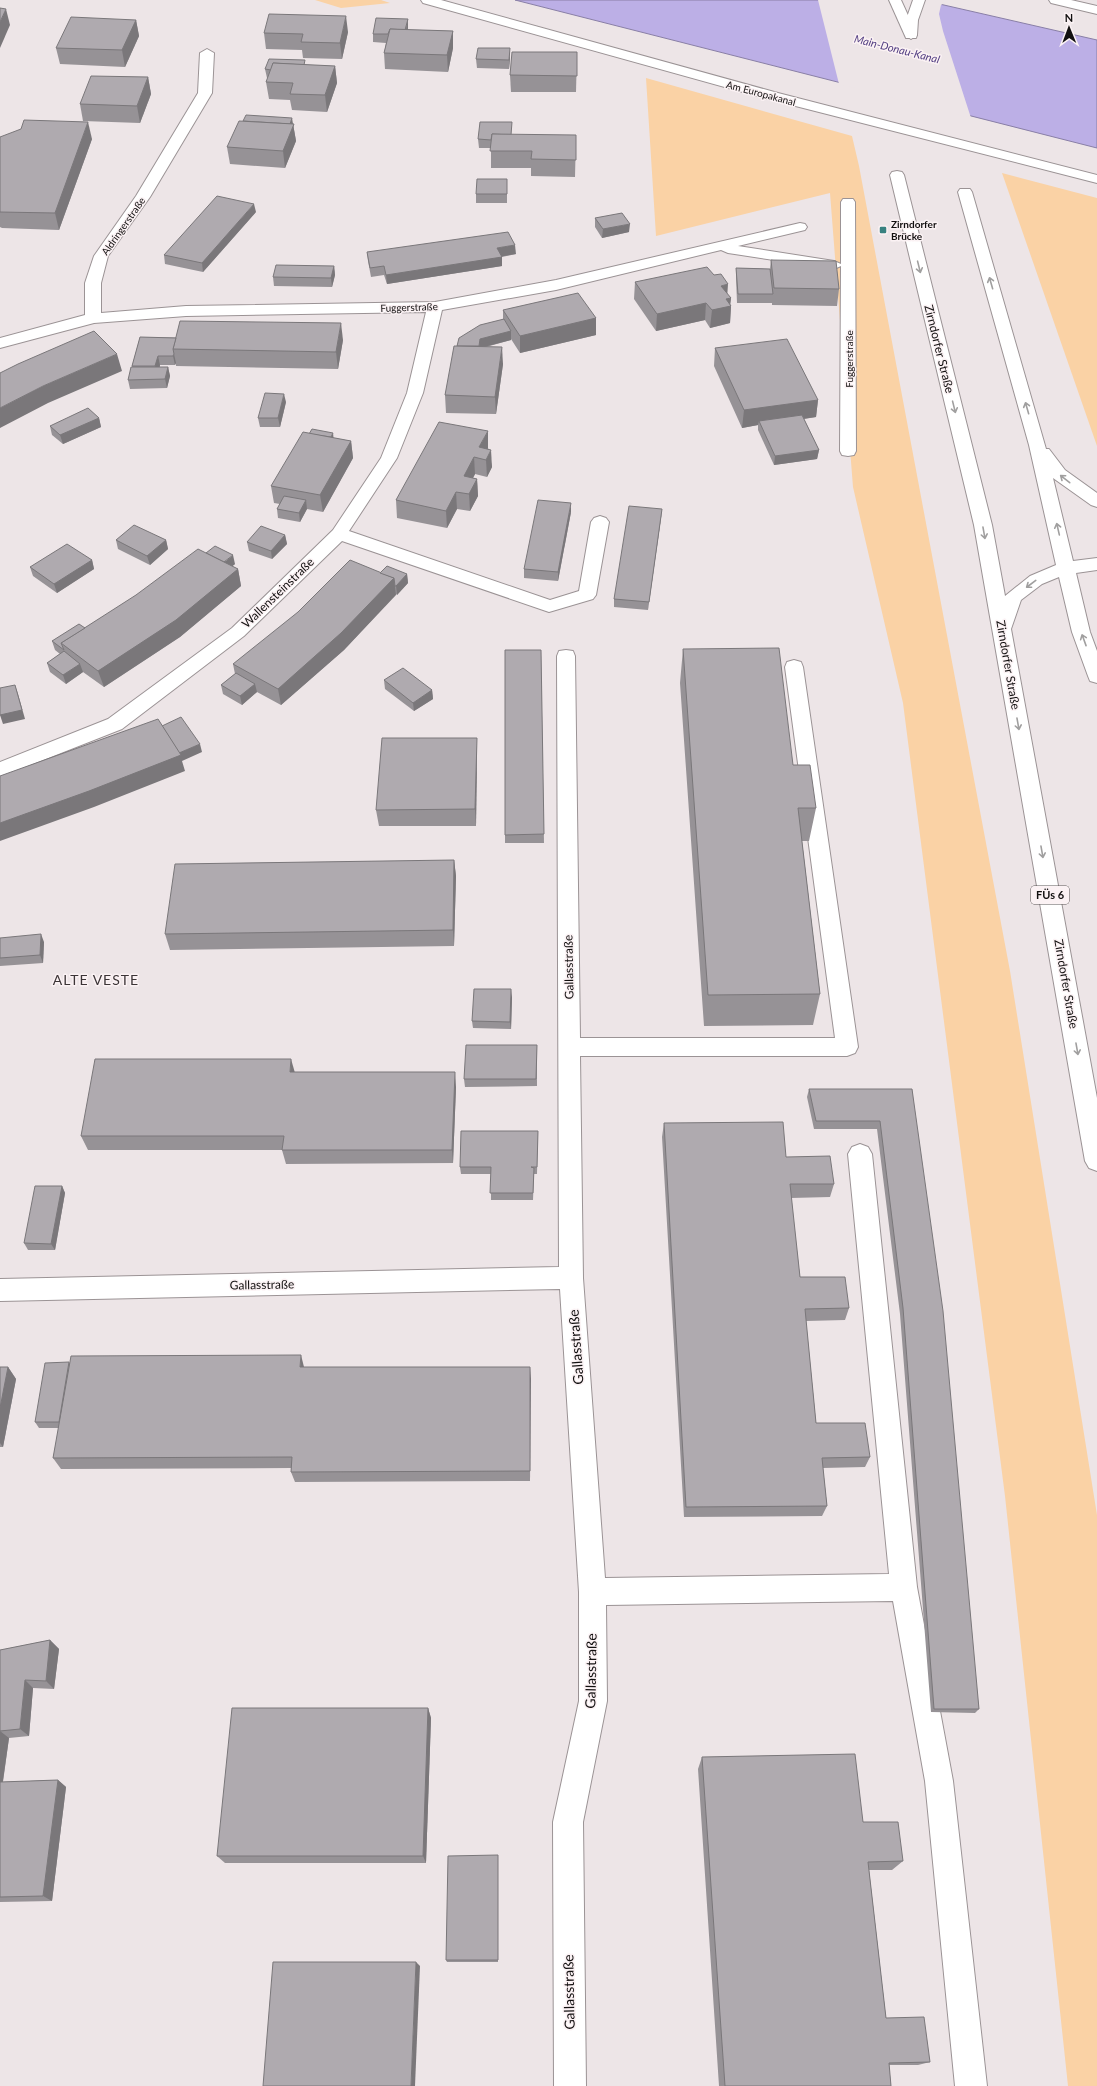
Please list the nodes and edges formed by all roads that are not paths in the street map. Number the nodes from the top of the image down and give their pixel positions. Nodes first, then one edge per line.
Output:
1 (427, 0) edge
2 (895, 0) edge
3 (919, 0) edge
4 (1055, 0) edge
5 (1097, 10) edge
6 (207, 53) dead end
7 (896, 175) dead end
8 (1097, 179) edge
9 (966, 192) dead end
10 (848, 202) dead end
11 (800, 227) dead end
12 (718, 247) junction
13 (850, 268) junction
14 (436, 307) junction
15 (93, 318) junction
16 (0, 344) edge
17 (1038, 445) junction
18 (848, 451) dead end
19 (1097, 501) edge
20 (600, 522) dead end
21 (339, 534) junction
22 (1097, 564) edge
23 (1066, 568) junction
24 (1097, 581) edge
25 (1001, 631) junction
26 (566, 656) dead end
27 (794, 667) dead end
28 (1097, 676) edge
29 (0, 770) edge
30 (570, 1047) junction
31 (860, 1154) dead end
32 (1097, 1161) edge
33 (572, 1278) junction
34 (0, 1290) edge
35 (904, 1587) junction
36 (592, 1592) junction
37 (570, 2086) edge
38 (971, 2086) edge

1 - 8 main road, Am Europakanal
2 - 3 main road
4 - 5 main road
6 - 15 main road, Aldringerstraße
7 -> 25 main road, Zirndorfer Straße
17 -> 9 main road
10 - 13 main road, Fuggerstraße
11 - 12 main road, Fuggerstraße
12 - 13 main road, Fuggerstraße
12 - 14 main road, Fuggerstraße
13 - 18 main road, Fuggerstraße
14 - 15 main road, Fuggerstraße
14 - 21 main road, Wallensteinstraße
15 - 16 main road
19 -> 17 main road
23 -> 17 main road
20 - 21 main road
21 - 29 main road, Wallensteinstraße
22 - 23 main road
23 - 24 main road
23 -> 25 main road
28 -> 23 main road
25 -> 32 main road, Zirndorfer Straße / FÜs 6
26 - 30 main road, Gallasstraße
27 - 30 main road
30 - 33 main road, Gallasstraße
31 - 35 main road
33 - 34 main road, Gallasstraße
33 - 36 main road, Gallasstraße
35 - 36 main road
35 - 38 main road
36 - 37 main road, Gallasstraße

